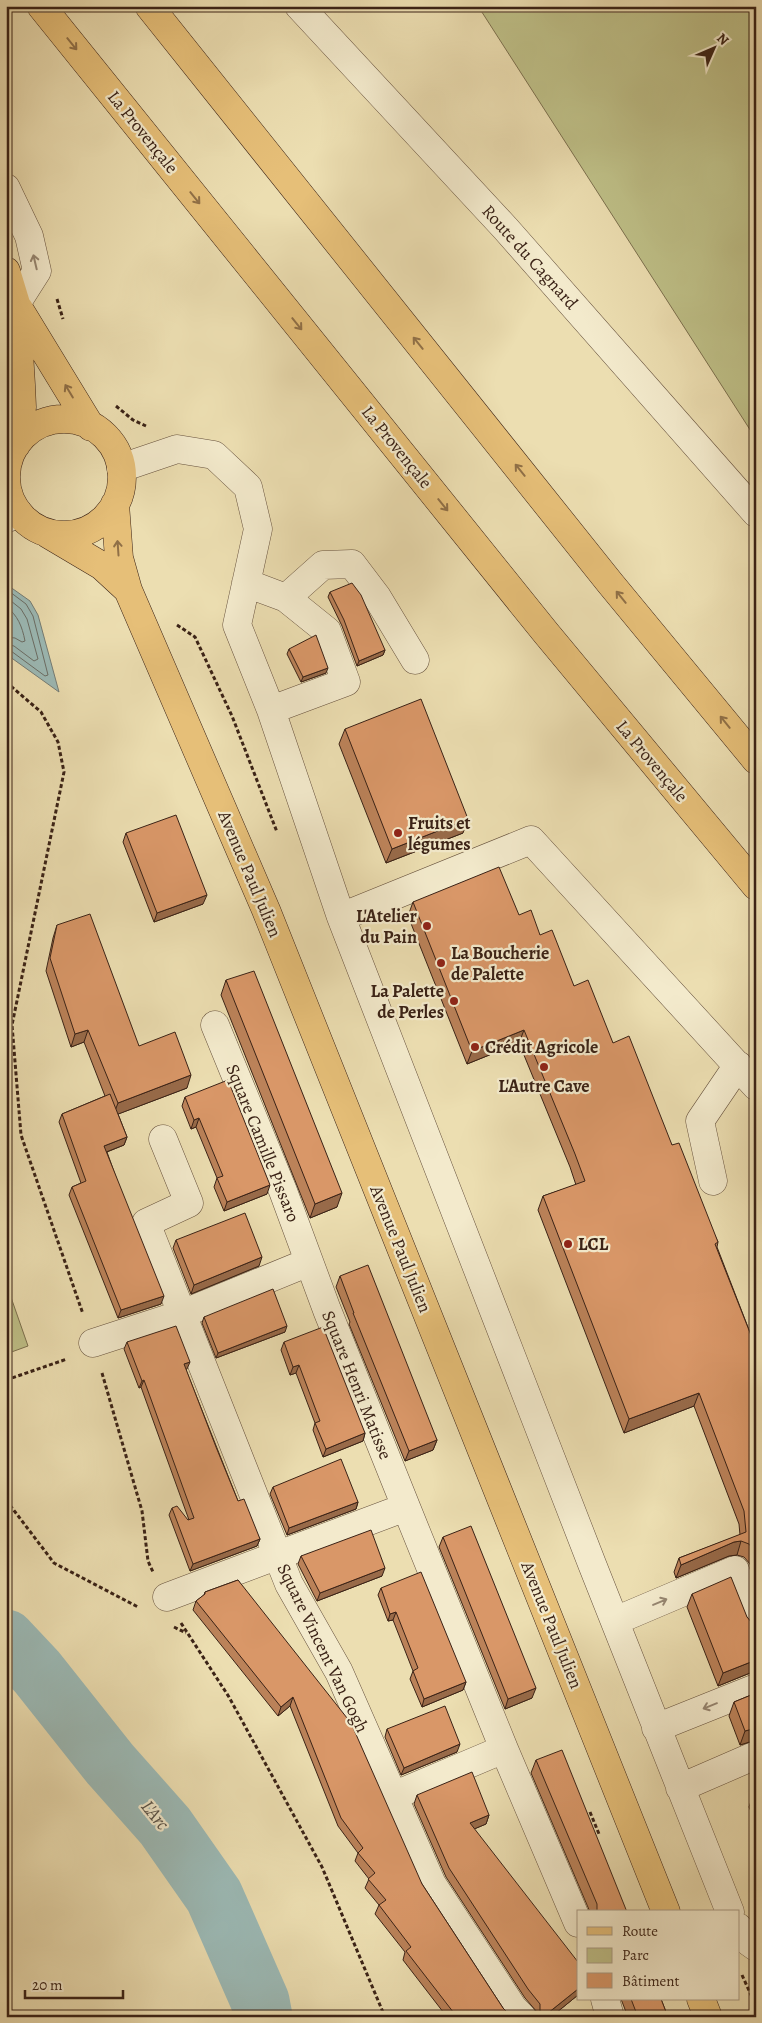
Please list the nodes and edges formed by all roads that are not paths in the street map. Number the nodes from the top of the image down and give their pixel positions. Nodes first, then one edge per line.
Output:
1 (40, 6) edge
2 (149, 6) edge
3 (299, 6) edge
4 (6, 188) edge
5 (6, 270) edge
6 (11, 299) edge
7 (91, 427) junction
8 (16, 444) junction
9 (121, 468) junction
10 (115, 504) junction
11 (756, 513) edge
12 (12, 515) edge
13 (42, 531) junction
14 (246, 583) junction
15 (128, 590) junction
16 (286, 598) junction
17 (414, 660) dead end
18 (271, 710) junction
19 (756, 760) edge
20 (756, 886) edge
21 (342, 917) junction
22 (215, 1024) dead end
23 (747, 1076) edge
24 (163, 1139) dead end
25 (713, 1182) dead end
26 (309, 1262) junction
27 (182, 1314) junction
28 (94, 1343) dead end
29 (406, 1507) junction
30 (278, 1554) junction
31 (156, 1604) road end
32 (615, 1621) junction
33 (756, 1624) edge
34 (756, 1688) edge
35 (656, 1728) junction
36 (504, 1749) junction
37 (756, 1755) edge
38 (680, 1788) junction
39 (393, 1796) junction
40 (665, 1910) edge
41 (729, 1910) edge
42 (577, 1921) edge
43 (740, 1930) edge
44 (756, 1946) edge
45 (605, 2000) edge
46 (701, 2000) edge
47 (522, 2017) edge
48 (610, 2017) edge
49 (708, 2017) edge

1 -> 20 main road, La Provençale
19 -> 2 main road
3 - 11 street, Route du Cagnard
6 -> 4 street
5 - 6 main road
7 -> 6 main road
6 - 8 main road
7 - 8 main road
7 - 9 main road
8 - 12 main road
9 - 10 main road
9 - 14 street
10 - 13 main road
15 -> 10 main road, Avenue Paul Julien
12 - 13 main road
13 - 15 main road, Avenue Paul Julien
14 - 16 street
14 - 18 street
15 - 40 main road, Avenue Paul Julien
16 - 17 street
16 - 18 street
18 - 21 street
21 - 23 street
21 - 32 street
22 - 26 street, Square Camille Pissaro
23 - 25 street
24 - 27 street
26 - 27 street
26 - 29 street, Square Henri Matisse
27 - 28 street
27 - 30 street
29 - 30 street
29 - 36 street
30 - 31 street
30 - 39 street, Square Vincent Van Gogh
32 -> 33 street
32 - 35 street
34 -> 35 street
35 - 38 street
36 - 39 street
36 - 42 street
37 - 38 street
38 - 41 street
39 - 47 street, Square Vincent Van Gogh
43 - 44 street
45 - 48 street
46 - 49 main road

